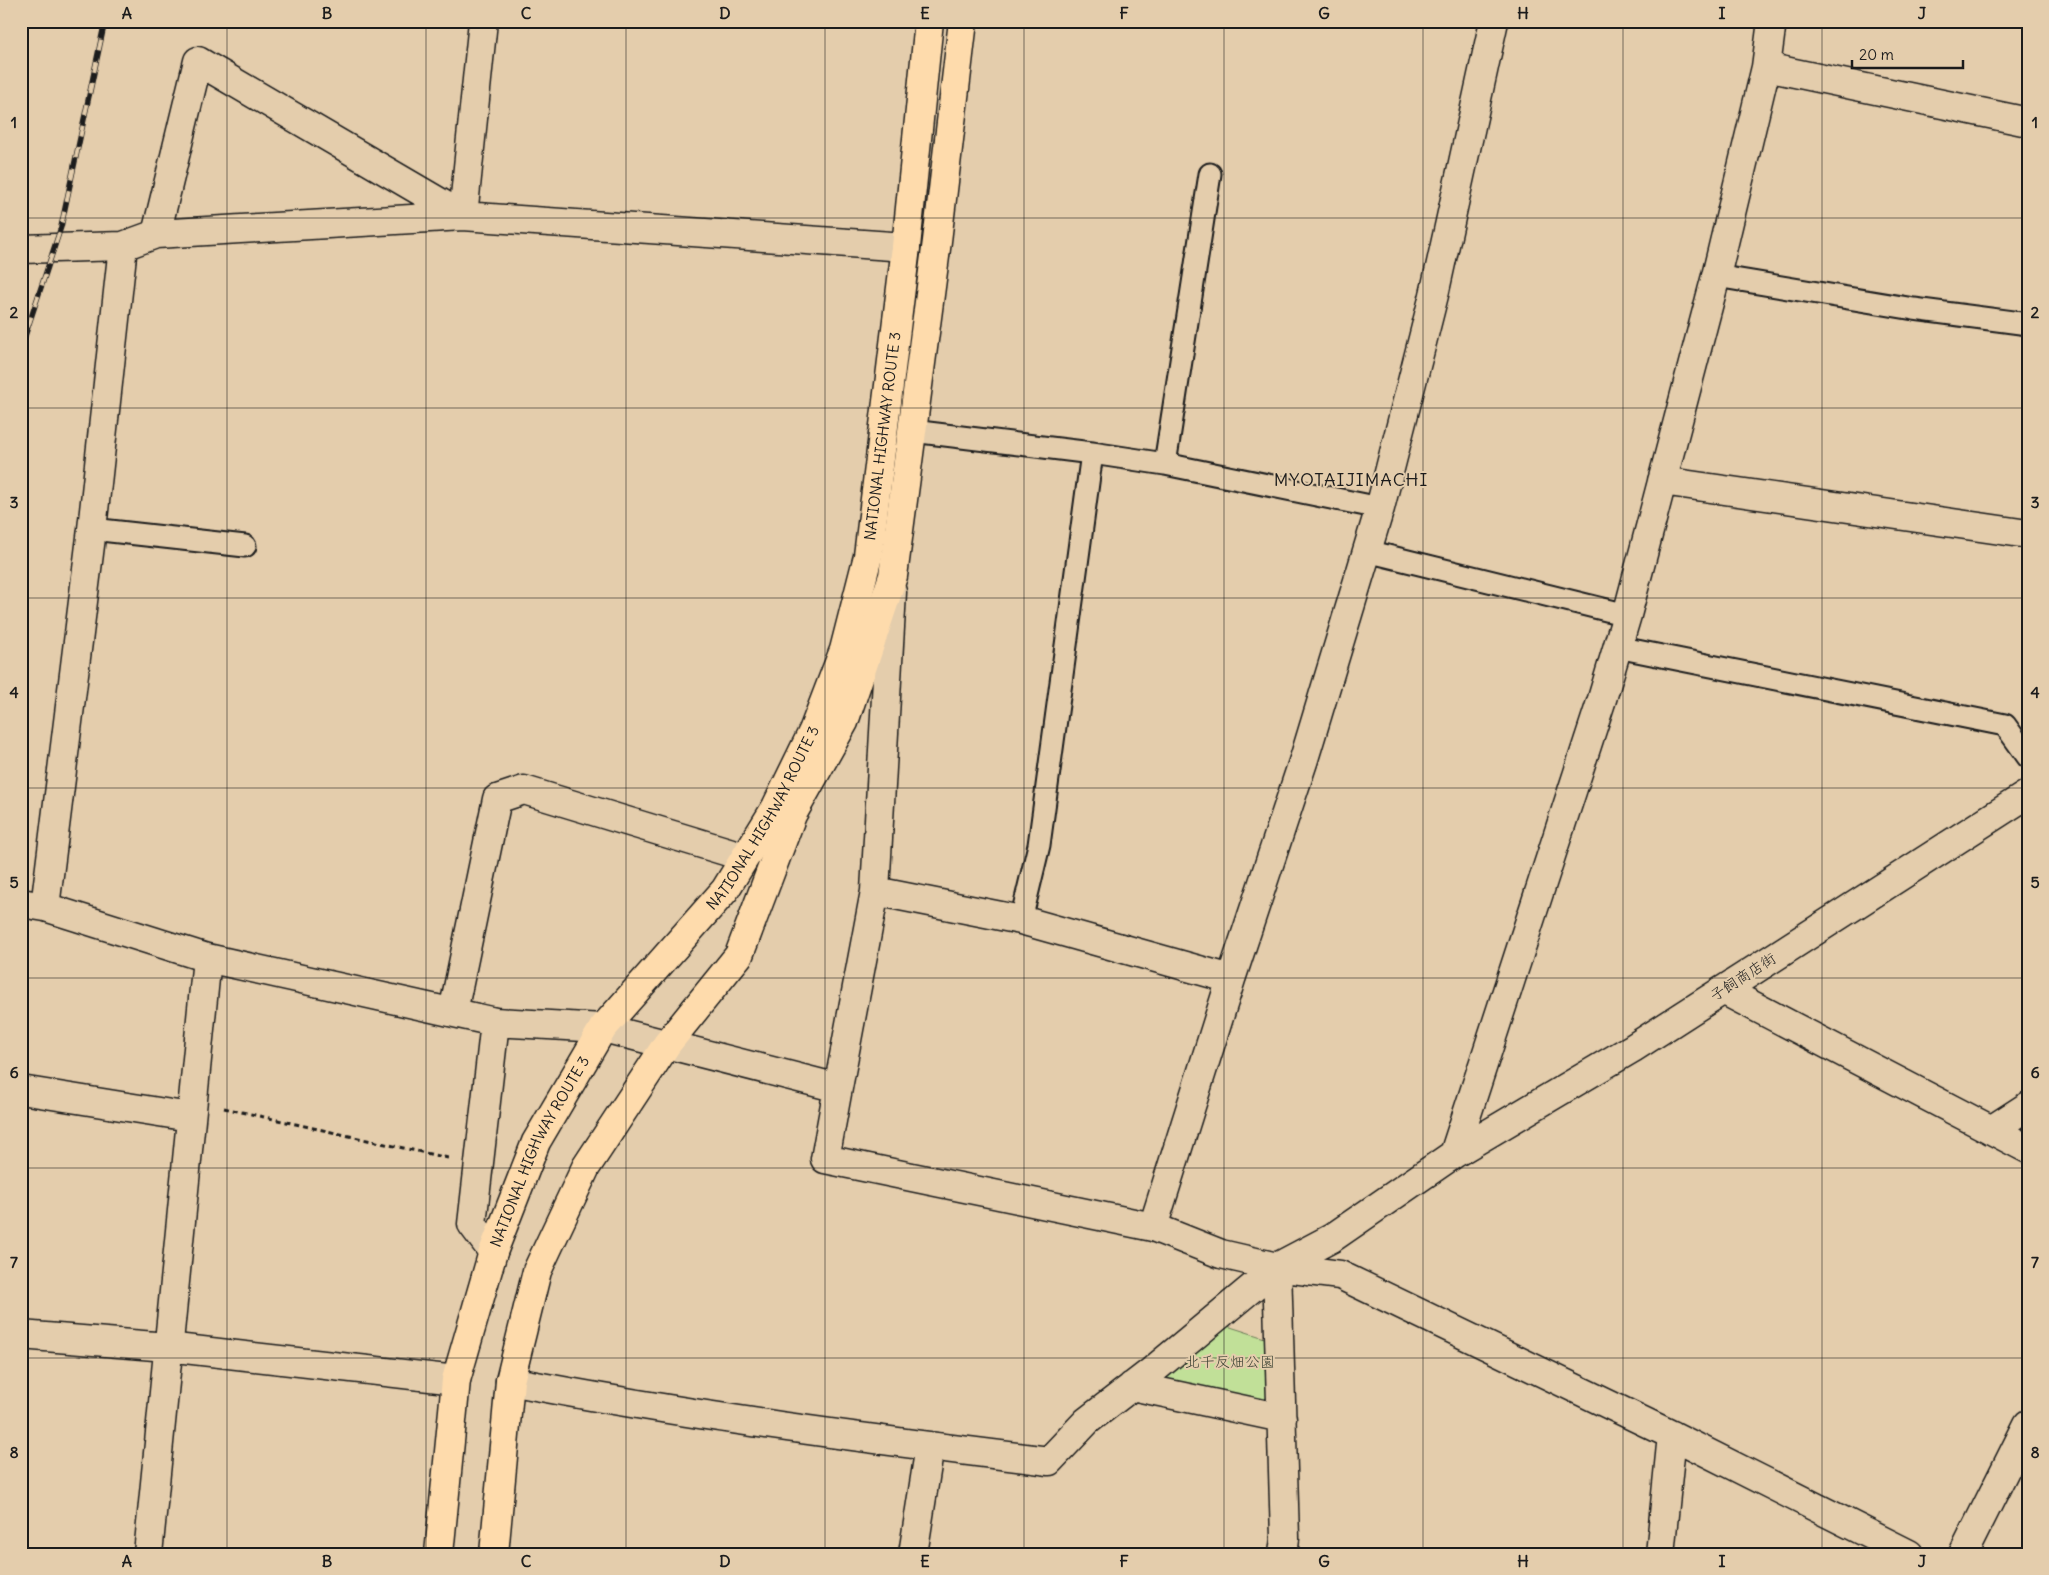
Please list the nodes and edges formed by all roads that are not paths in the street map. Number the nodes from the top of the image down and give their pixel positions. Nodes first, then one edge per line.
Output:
1 (483, 21) edge
2 (929, 21) edge
3 (963, 21) edge
4 (1494, 21) edge
5 (1772, 21) edge
6 (1766, 67) junction
7 (2028, 122) edge
8 (1210, 174) dead end
9 (462, 216) junction
10 (156, 234) junction
11 (123, 246) junction
12 (906, 247) junction
13 (21, 249) edge
14 (1716, 276) junction
15 (2028, 324) edge
16 (912, 430) junction
17 (1092, 453) junction
18 (1165, 464) junction
19 (1662, 481) junction
20 (1380, 508) junction
21 (92, 529) junction
22 (2028, 534) edge
23 (245, 546) dead end
24 (1366, 551) junction
25 (893, 576) junction
26 (1627, 615) junction
27 (1617, 647) junction
28 (2028, 757) edge
29 (2028, 794) edge
30 (745, 856) junction
31 (875, 891) junction
32 (33, 905) edge
33 (1021, 920) junction
34 (207, 958) junction
35 (1231, 979) junction
36 (1723, 990) junction
37 (453, 1012) junction
38 (495, 1022) junction
39 (603, 1028) junction
40 (667, 1044) junction
41 (838, 1088) junction
42 (21, 1090) edge
43 (2028, 1106) edge
44 (191, 1109) junction
45 (1991, 1130) junction
46 (2028, 1149) edge
47 (1454, 1154) junction
48 (1153, 1227) junction
49 (493, 1252) junction
50 (1277, 1266) junction
51 (21, 1334) edge
52 (167, 1347) junction
53 (456, 1380) junction
54 (510, 1381) junction
55 (1132, 1386) junction
56 (1282, 1418) junction
57 (2028, 1424) edge
58 (1672, 1435) junction
59 (930, 1446) junction
60 (148, 1554) edge
61 (439, 1554) edge
62 (494, 1554) edge
63 (913, 1554) edge
64 (1283, 1554) edge
65 (1660, 1554) edge
66 (1909, 1554) edge
67 (1962, 1554) edge

1 - 9 street
2 - 12 highway, NATIONAL HIGHWAY ROUTE 3
3 - 16 highway, NATIONAL HIGHWAY ROUTE 3
4 - 20 street
5 - 6 street
6 - 7 street
6 - 14 street
8 - 18 lane
9 - 10 street
9 - 10 street
9 - 12 street
10 - 11 street
11 - 13 street
11 - 21 street
12 - 30 highway, NATIONAL HIGHWAY ROUTE 3
14 - 15 lane
14 - 19 street
16 - 17 lane
16 - 25 highway, NATIONAL HIGHWAY ROUTE 3
17 - 18 lane
17 - 33 lane
18 - 20 lane
19 - 22 street
19 - 26 street
20 - 24 street
21 - 23 lane
21 - 32 street
24 - 26 lane
24 - 35 street
25 - 31 street
25 - 40 highway, NATIONAL HIGHWAY ROUTE 3
26 - 27 street
27 - 28 lane
27 - 47 street
29 - 36 street, 子飼商店街
30 - 37 street
30 - 39 highway, NATIONAL HIGHWAY ROUTE 3
31 - 33 street
31 - 41 street
32 - 34 street
33 - 35 street
34 - 37 street
34 - 44 street
35 - 48 street
36 - 45 street
36 - 47 street, 子飼商店街
37 - 38 street
38 - 39 street
38 - 49 street
39 - 40 street
39 - 49 highway, NATIONAL HIGHWAY ROUTE 3
40 - 41 street
40 - 54 highway, NATIONAL HIGHWAY ROUTE 3
41 - 48 street
42 - 44 street
43 - 45 street
44 - 52 street
45 - 46 street
47 - 50 street, 子飼商店街
48 - 50 street
49 - 53 highway, NATIONAL HIGHWAY ROUTE 3
50 - 55 street, 子飼商店街
50 - 56 street
50 - 58 street
51 - 52 street
52 - 53 street
52 - 60 street
53 - 61 highway, NATIONAL HIGHWAY ROUTE 3
54 - 59 street
54 - 62 highway, NATIONAL HIGHWAY ROUTE 3
55 - 56 street
55 - 59 street, 子飼商店街
56 - 64 street
57 - 67 street
58 - 65 street
58 - 66 street
59 - 63 street

